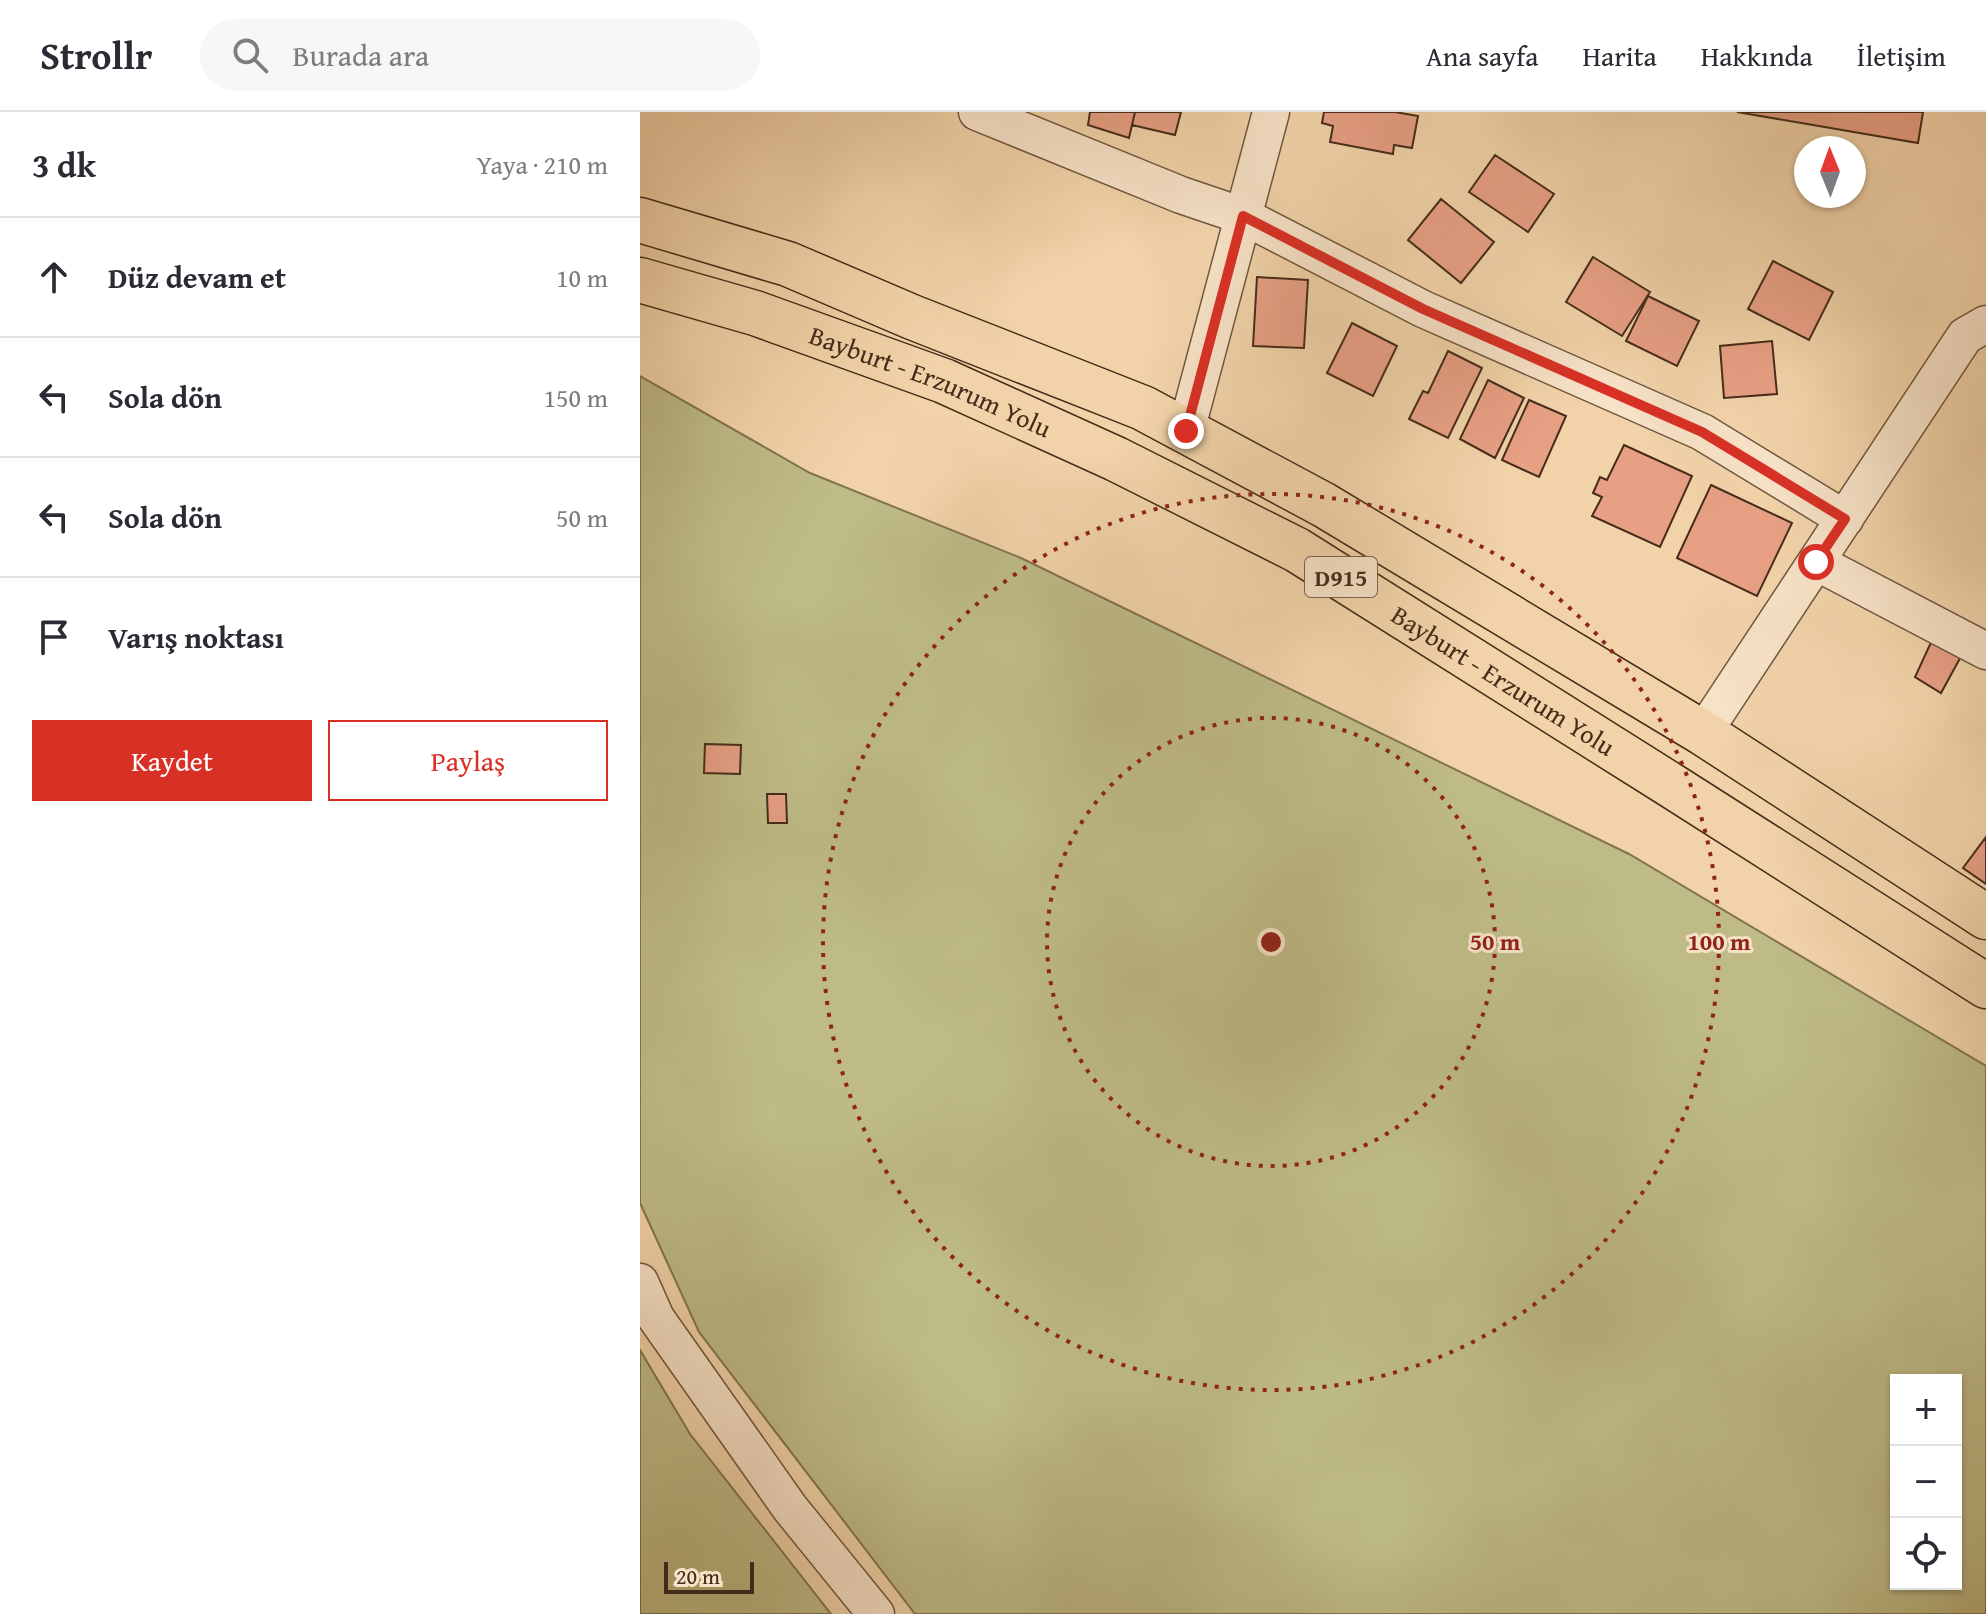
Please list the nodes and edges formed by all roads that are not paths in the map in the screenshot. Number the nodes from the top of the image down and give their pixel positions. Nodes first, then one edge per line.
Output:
1 (977, 112) edge
2 (1271, 112) edge
3 (1243, 216) junction
4 (640, 220) edge
5 (640, 280) edge
6 (1986, 324) edge
7 (1186, 431) junction
8 (1845, 519) junction
9 (1816, 562) junction
10 (1986, 651) edge
11 (1703, 733) junction
12 (1986, 917) edge
13 (1986, 986) edge
14 (640, 1282) edge
15 (876, 1614) edge

1 - 3 street
2 - 3 street
3 - 7 street
3 - 8 street
4 - 7 highway, Bayburt - Erzurum Yolu / D915
5 - 13 highway, Bayburt - Erzurum Yolu / D915
6 - 8 street
7 - 11 highway, Bayburt - Erzurum Yolu / D915
8 - 9 street
9 - 10 street
9 - 11 street
11 - 12 highway, Bayburt - Erzurum Yolu / D915
14 - 15 street

